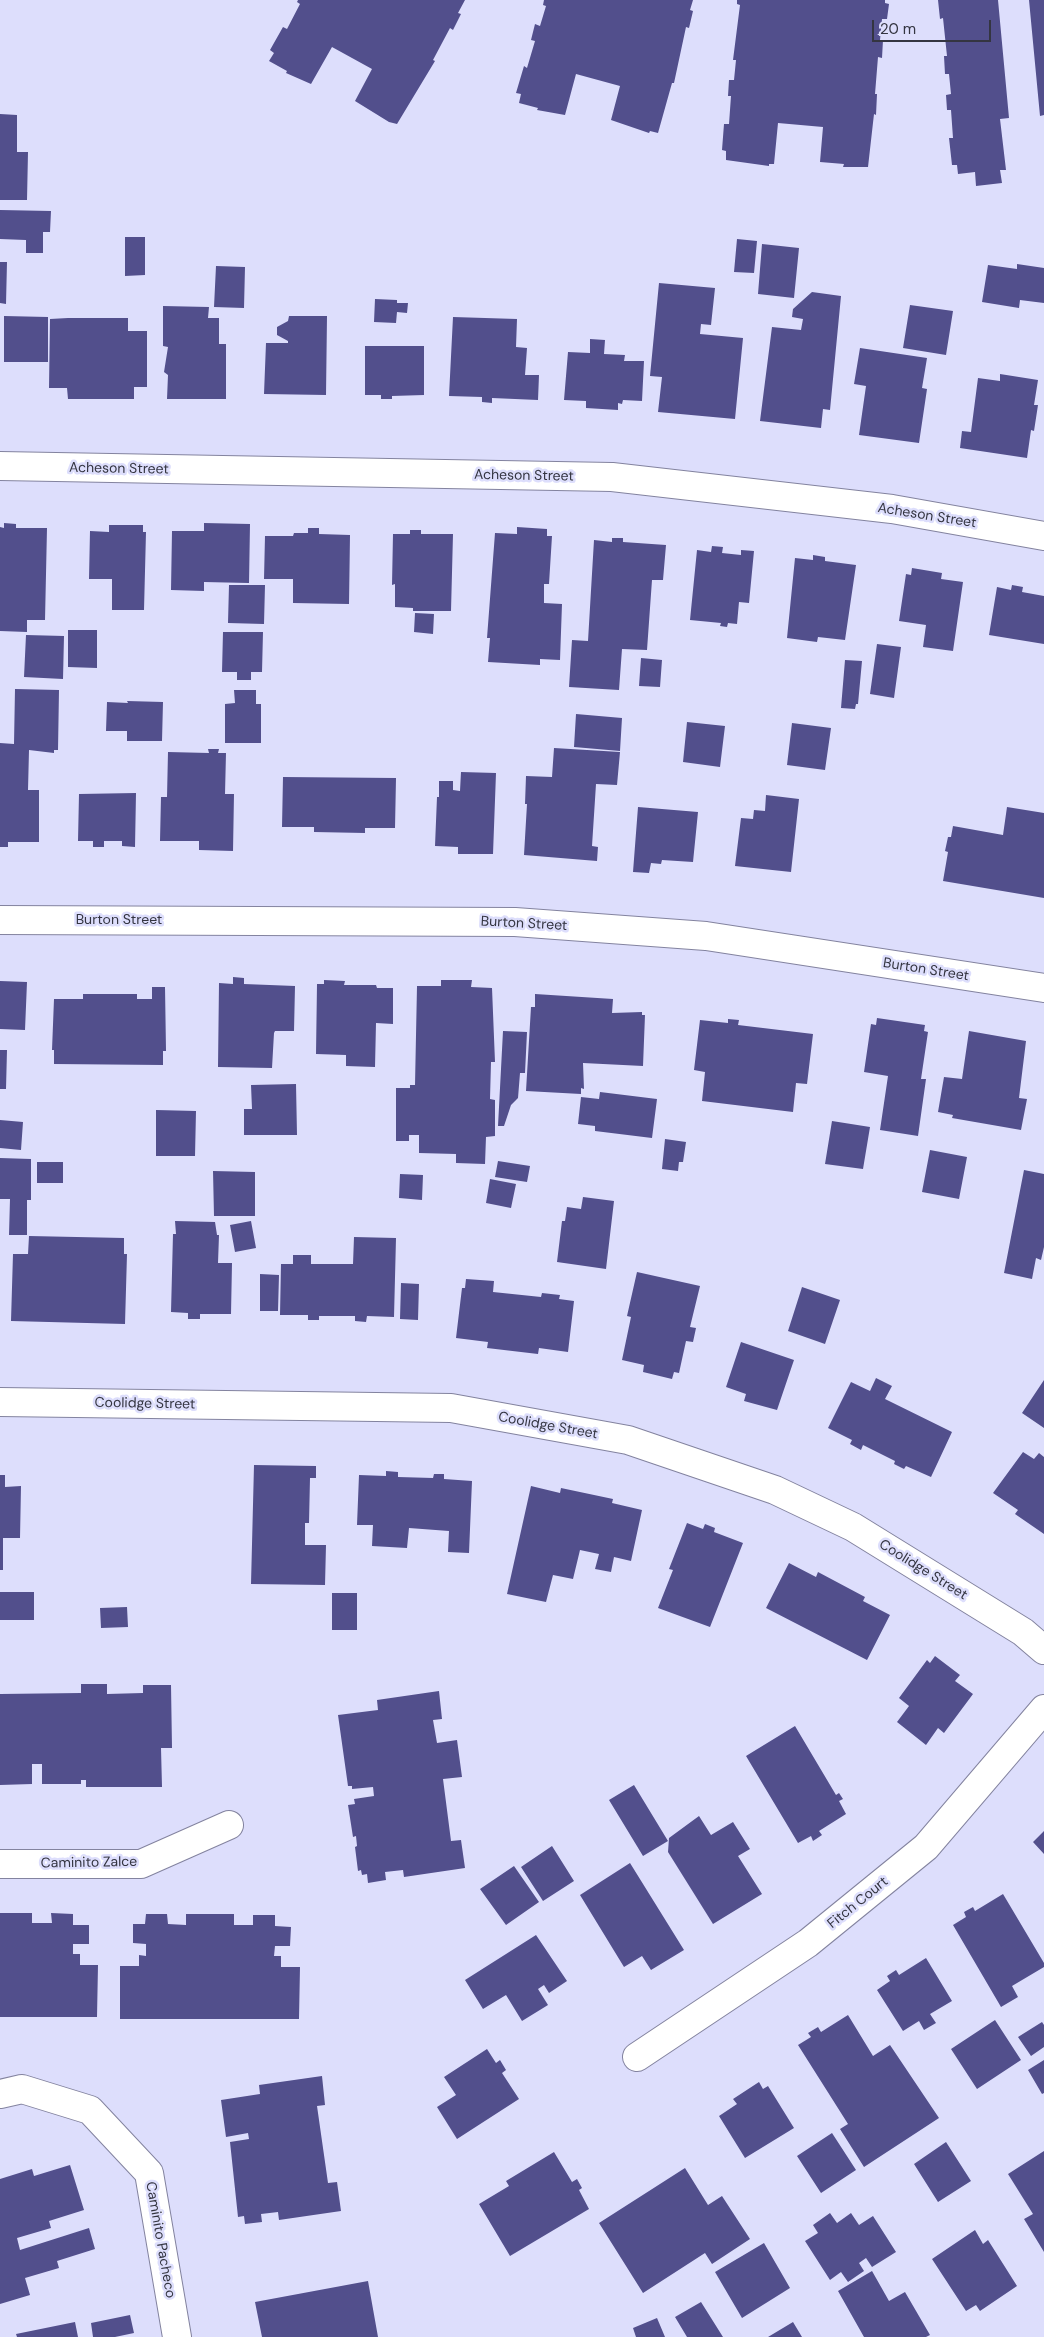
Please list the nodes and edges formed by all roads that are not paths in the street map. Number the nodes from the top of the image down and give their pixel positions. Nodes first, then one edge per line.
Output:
1 (0, 466) edge
2 (1044, 536) edge
3 (0, 920) edge
4 (1044, 988) edge
5 (0, 1402) edge
6 (1044, 1650) edge
7 (1044, 1709) edge
8 (229, 1825) dead end
9 (0, 1864) edge
10 (637, 2058) dead end
11 (0, 2094) edge
12 (177, 2337) edge

1 - 2 street, Acheson Street
3 - 4 street, Burton Street
5 - 6 street, Coolidge Street
7 - 10 street, Fitch Court
8 - 9 street, Caminito Zalce
11 - 12 street, Caminito Pacheco

